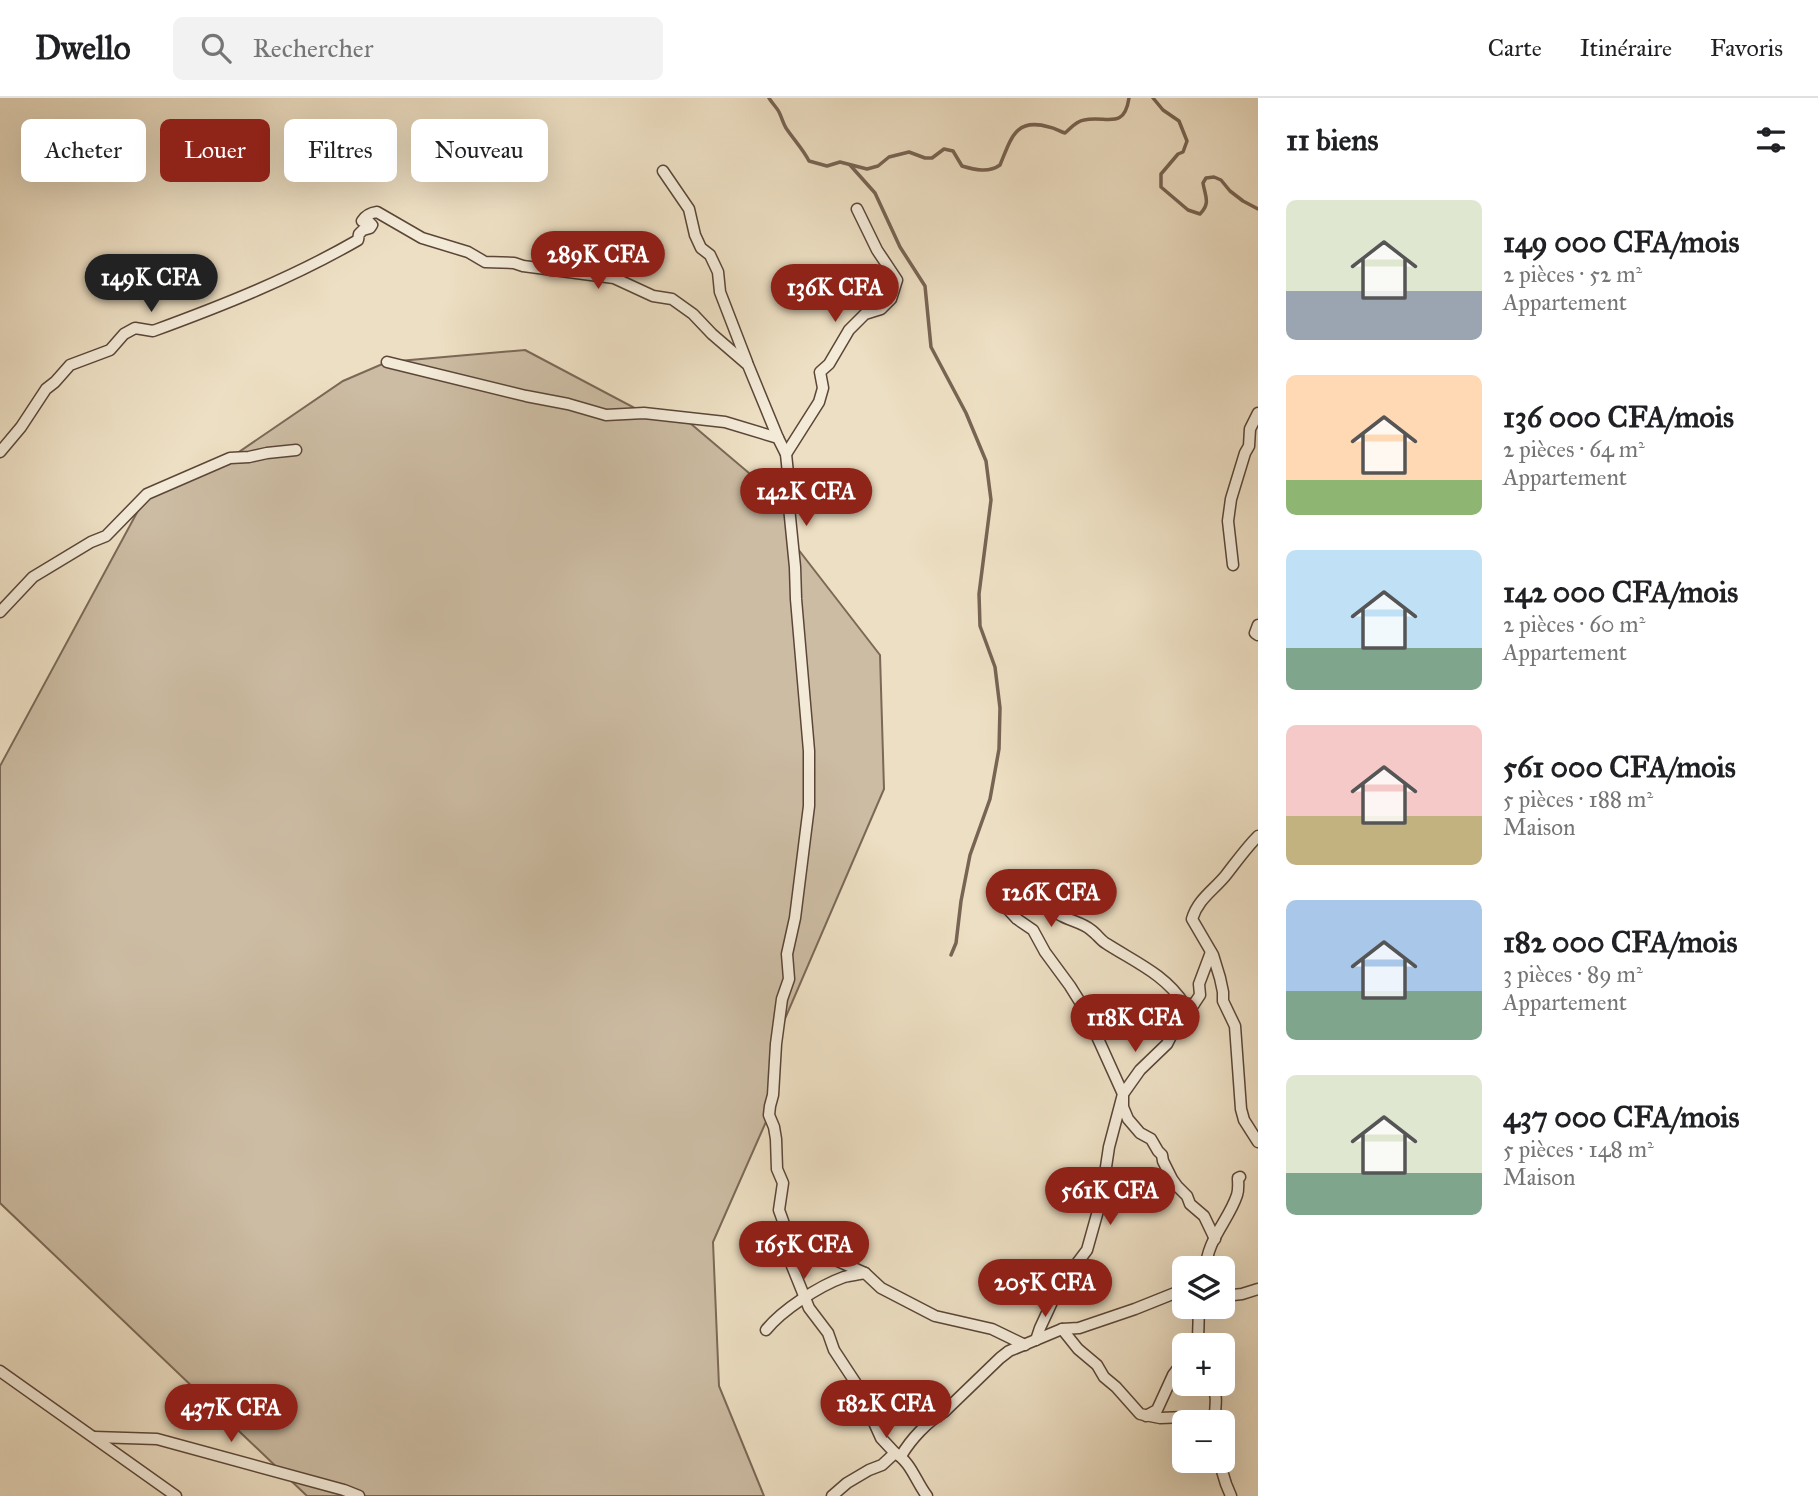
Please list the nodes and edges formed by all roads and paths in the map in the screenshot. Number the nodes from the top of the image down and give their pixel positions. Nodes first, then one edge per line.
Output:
1 (663, 171) dead end
2 (857, 209) dead end
3 (387, 362) dead end
4 (748, 365) junction
5 (1258, 413) edge
6 (778, 438) junction
7 (296, 450) dead end
8 (0, 452) edge
9 (786, 454) junction
10 (1233, 565) dead end
11 (0, 611) edge
12 (1258, 625) edge
13 (1258, 635) edge
14 (1258, 835) edge
15 (1211, 952) junction
16 (1194, 1004) junction
17 (1123, 1094) junction
18 (1258, 1142) edge
19 (1240, 1177) dead end
20 (1214, 1238) junction
21 (790, 1240) junction
22 (1208, 1256) edge
23 (865, 1273) junction
24 (1258, 1289) edge
25 (1172, 1294) edge
26 (1235, 1295) edge
27 (806, 1298) junction
28 (1062, 1329) junction
29 (766, 1330) dead end
30 (1037, 1340) junction
31 (1025, 1345) junction
32 (0, 1371) edge
33 (1172, 1377) edge
34 (1146, 1416) junction
35 (1172, 1418) edge
36 (94, 1437) junction
37 (898, 1454) junction
38 (1223, 1473) edge
39 (176, 1496) edge
40 (359, 1496) edge
41 (832, 1496) edge
42 (927, 1496) edge
43 (1231, 1496) edge

1 - 4 street
2 - 9 street
3 - 6 street
4 - 6 street
4 - 8 street
5 - 10 street
6 - 9 street
7 - 11 street
9 - 21 street
12 - 13 street
14 - 15 street
15 - 16 street
15 - 18 street
16 - 17 street
16 - 17 street
17 - 20 street
17 - 30 street
19 - 20 street
20 - 22 street
21 - 23 street
21 - 27 street
23 - 27 street
23 - 31 street
24 - 26 street
25 - 28 street
27 - 29 street
27 - 37 street
28 - 30 street
28 - 34 street
30 - 31 street
31 - 37 street
32 - 36 street
33 - 34 street
34 - 35 street
36 - 39 street
36 - 40 street
37 - 41 street
37 - 42 street
38 - 43 street

